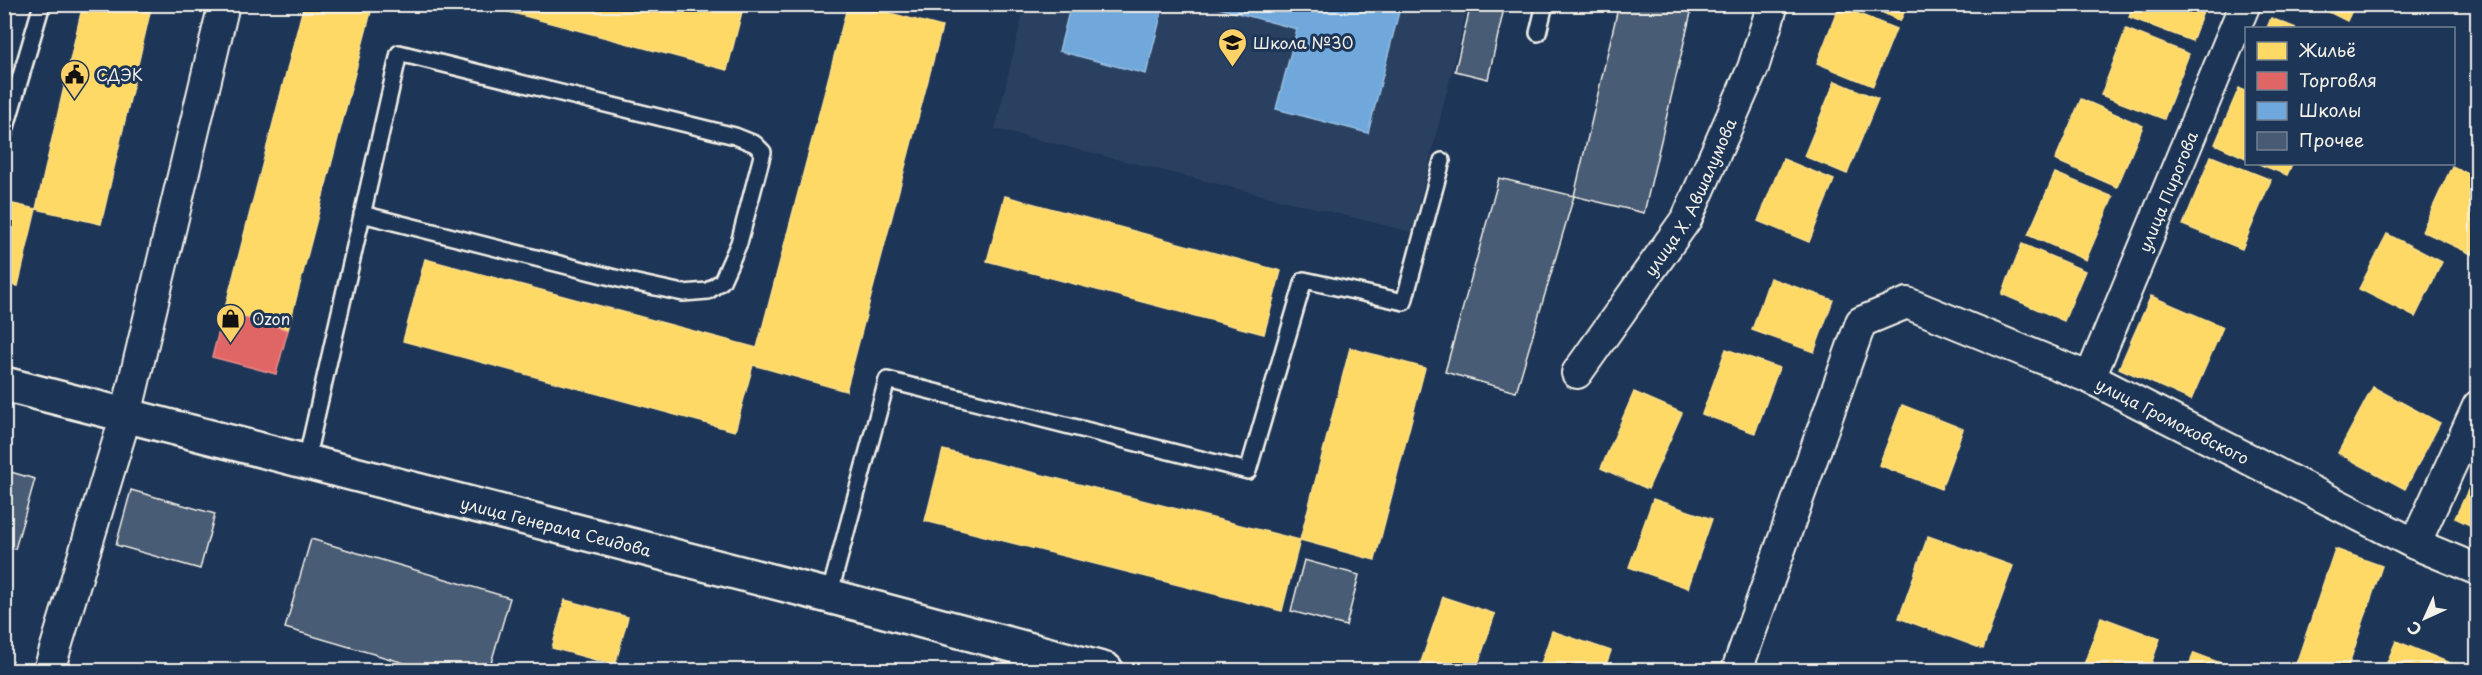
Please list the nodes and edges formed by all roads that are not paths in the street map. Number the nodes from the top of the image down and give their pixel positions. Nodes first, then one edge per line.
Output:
1 (42, 4) edge
2 (224, 4) edge
3 (1545, 4) edge
4 (1773, 4) edge
5 (2245, 4) edge
6 (1538, 33) dead end
7 (4, 134) edge
8 (1442, 161) dead end
9 (362, 214) junction
10 (1577, 373) dead end
11 (2090, 378) junction
12 (4, 384) edge
13 (2478, 406) edge
14 (126, 415) junction
15 (306, 461) junction
16 (2415, 544) junction
17 (2478, 570) edge
18 (829, 596) junction
19 (49, 670) edge
20 (1106, 670) edge
21 (1737, 670) edge

1 - 7 lane
2 - 14 street
3 - 6 lane
4 - 10 street, улица Х. Авшалумова
5 - 11 street, улица Пирогова
8 - 18 lane
9 - 9 lane
9 - 15 lane
11 - 16 street, улица Громоковского
11 - 21 street, улица Громоковского
12 - 14 street, улица Генерала Сеидова
13 - 16 street
14 - 15 street, улица Генерала Сеидова
14 - 19 street
15 - 18 street, улица Генерала Сеидова
16 - 17 street, улица Громоковского
18 - 20 street, улица Генерала Сеидова

